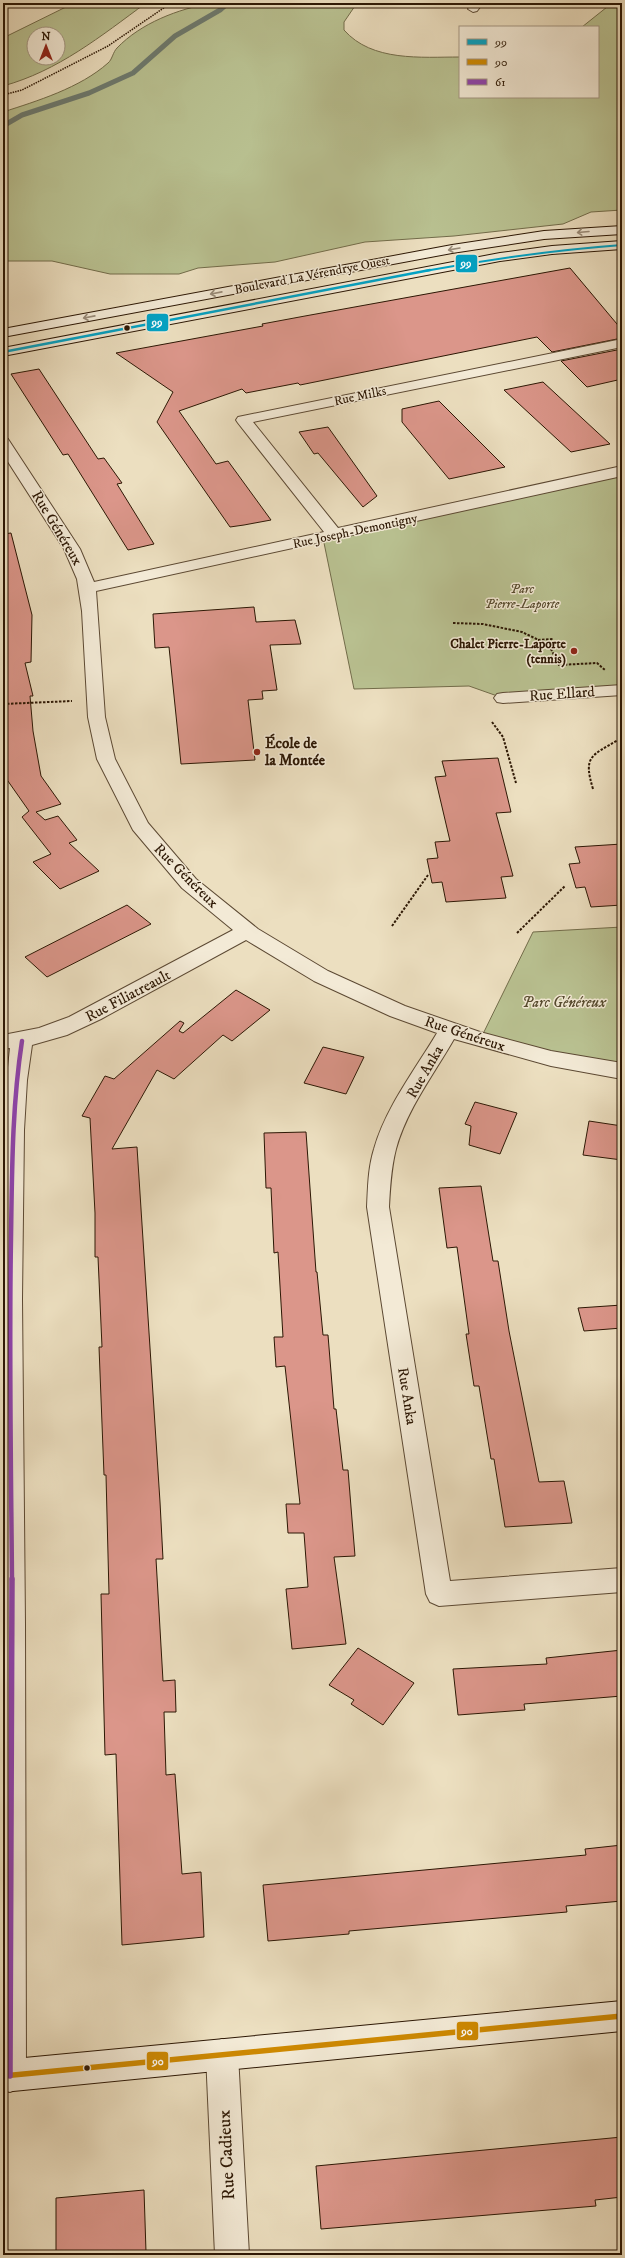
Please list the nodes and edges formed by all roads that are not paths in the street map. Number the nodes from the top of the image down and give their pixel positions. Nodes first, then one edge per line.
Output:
1 (622, 230) edge
2 (622, 245) edge
3 (3, 333) edge
4 (622, 343) edge
5 (3, 352) edge
6 (3, 442) edge
7 (10, 467) edge
8 (622, 471) edge
9 (335, 535) junction
10 (88, 588) junction
11 (620, 690) edge
12 (503, 698) dead end
13 (247, 931) junction
14 (449, 1030) junction
15 (13, 1041) edge
16 (622, 1071) edge
17 (6, 1299) edge
18 (622, 1580) edge
19 (7, 1623) edge
20 (622, 2016) edge
21 (222, 2055) junction
22 (6, 2076) edge
23 (232, 2255) edge

1 -> 3 street, Boulevard La Vérendrye Ouest
2 - 5 street, Boulevard La Vérendrye Ouest
4 - 9 street, Rue Milks
6 - 7 street, Rue Généreux
7 - 10 street, Rue Généreux
8 - 9 street, Rue Joseph-Demontigny
9 - 10 street, Rue Joseph-Demontigny
10 - 13 street, Rue Généreux
11 - 12 street, Rue Ellard
13 - 14 street, Rue Généreux
13 - 15 street, Rue Filiatreault
14 - 16 street, Rue Généreux
14 - 18 street, Rue Anka
15 - 17 street
17 - 19 street
19 - 22 street
20 - 21 street
21 - 22 street
21 - 23 street, Rue Cadieux

